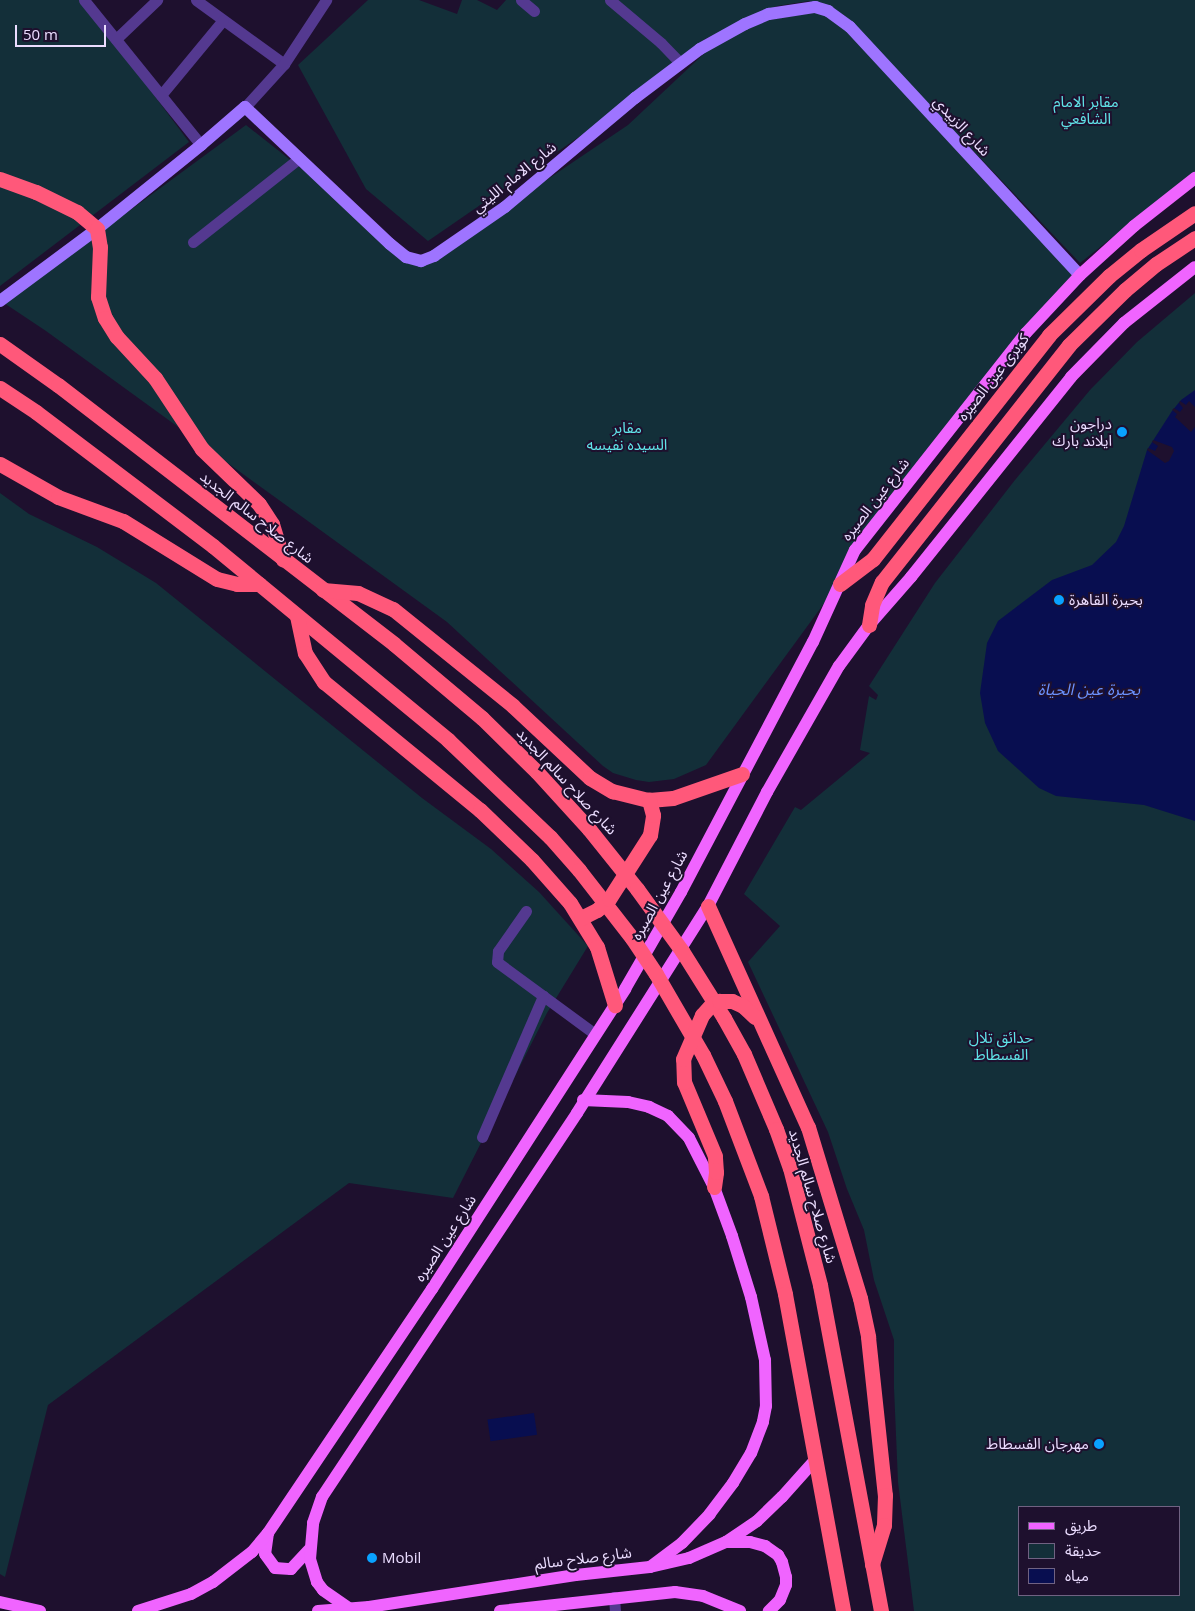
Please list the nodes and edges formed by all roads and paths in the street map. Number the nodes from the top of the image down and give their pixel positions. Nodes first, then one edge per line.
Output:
1 (84, 0) edge
2 (157, 0) edge
3 (196, 0) edge
4 (326, 0) edge
5 (521, 0) edge
6 (610, 0) edge
7 (820, 3) edge
8 (534, 11) dead end
9 (223, 20) junction
10 (116, 39) junction
11 (680, 63) junction
12 (284, 64) junction
13 (161, 95) junction
14 (245, 106) junction
15 (201, 145) junction
16 (298, 159) junction
17 (1195, 178) edge
18 (0, 179) edge
19 (1195, 213) edge
20 (97, 229) junction
21 (1195, 238) edge
22 (193, 242) dead end
23 (1195, 267) edge
24 (1080, 275) junction
25 (0, 301) edge
26 (0, 344) edge
27 (0, 388) edge
28 (0, 464) edge
29 (283, 559) junction
30 (259, 584) junction
31 (840, 584) junction
32 (323, 590) junction
33 (297, 616) junction
34 (869, 626) junction
35 (742, 774) junction
36 (648, 800) junction
37 (708, 906) junction
38 (526, 911) dead end
39 (581, 918) junction
40 (543, 996) junction
41 (614, 1005) junction
42 (762, 1023) junction
43 (595, 1034) junction
44 (584, 1100) junction
45 (482, 1137) dead end
46 (714, 1187) junction
47 (816, 1459) junction
48 (268, 1533) junction
49 (726, 1542) junction
50 (309, 1550) junction
51 (872, 1564) junction
52 (650, 1567) junction
53 (614, 1597) junction
54 (0, 1602) edge
55 (350, 1609) junction
56 (40, 1611) edge
57 (138, 1611) edge
58 (318, 1611) edge
59 (500, 1611) edge
60 (615, 1611) edge
61 (740, 1611) edge
62 (769, 1611) edge
63 (843, 1611) edge
64 (881, 1611) edge

1 - 10 street
2 - 10 street
3 - 9 street
4 - 12 street
5 - 8 street
6 - 11 street
7 - 11 street, شارع الامام الليثي
7 - 24 street, شارع الزبيدي
9 - 12 street
9 - 13 street
10 - 13 street
11 - 16 street, شارع الامام الليثي
12 - 14 street
13 - 15 street
14 - 15 street
14 - 16 street, شارع الامام الليثي
15 - 20 street
16 - 22 street
17 - 24 main road, شارع عين الصيره
18 - 20 highway
19 - 31 highway, كوبرى عين الصيره
20 - 25 street
20 - 29 highway
21 - 34 highway
23 - 34 main road
24 - 31 main road, شارع عين الصيره
26 - 29 highway, شارع صلاح سالم الجديد
27 - 30 highway
28 - 30 highway
29 - 32 highway, شارع صلاح سالم الجديد
30 - 33 highway
31 - 35 main road, شارع عين الصيره
32 - 36 highway
32 - 51 highway, شارع صلاح سالم الجديد
33 - 39 highway
33 - 47 highway
34 - 37 main road
35 - 36 highway
35 - 41 main road, شارع عين الصيره
36 - 39 highway
37 - 42 highway
37 - 44 main road
38 - 40 street
39 - 41 highway
40 - 43 street
40 - 45 street
41 - 43 main road, شارع عين الصيره
42 - 46 highway
42 - 51 highway
43 - 48 main road, شارع عين الصيره
44 - 46 main road
44 - 50 main road
46 - 52 main road
47 - 49 main road, شارع صلاح سالم
47 - 63 highway
48 - 50 main road
48 - 57 main road, شارع عين الصيره
49 - 52 main road, شارع صلاح سالم
49 - 62 main road
50 - 55 main road
51 - 64 highway
52 - 55 main road, شارع صلاح سالم
53 - 59 main road
53 - 60 street
53 - 61 main road
54 - 56 main road
55 - 58 main road, شارع صلاح سالم

